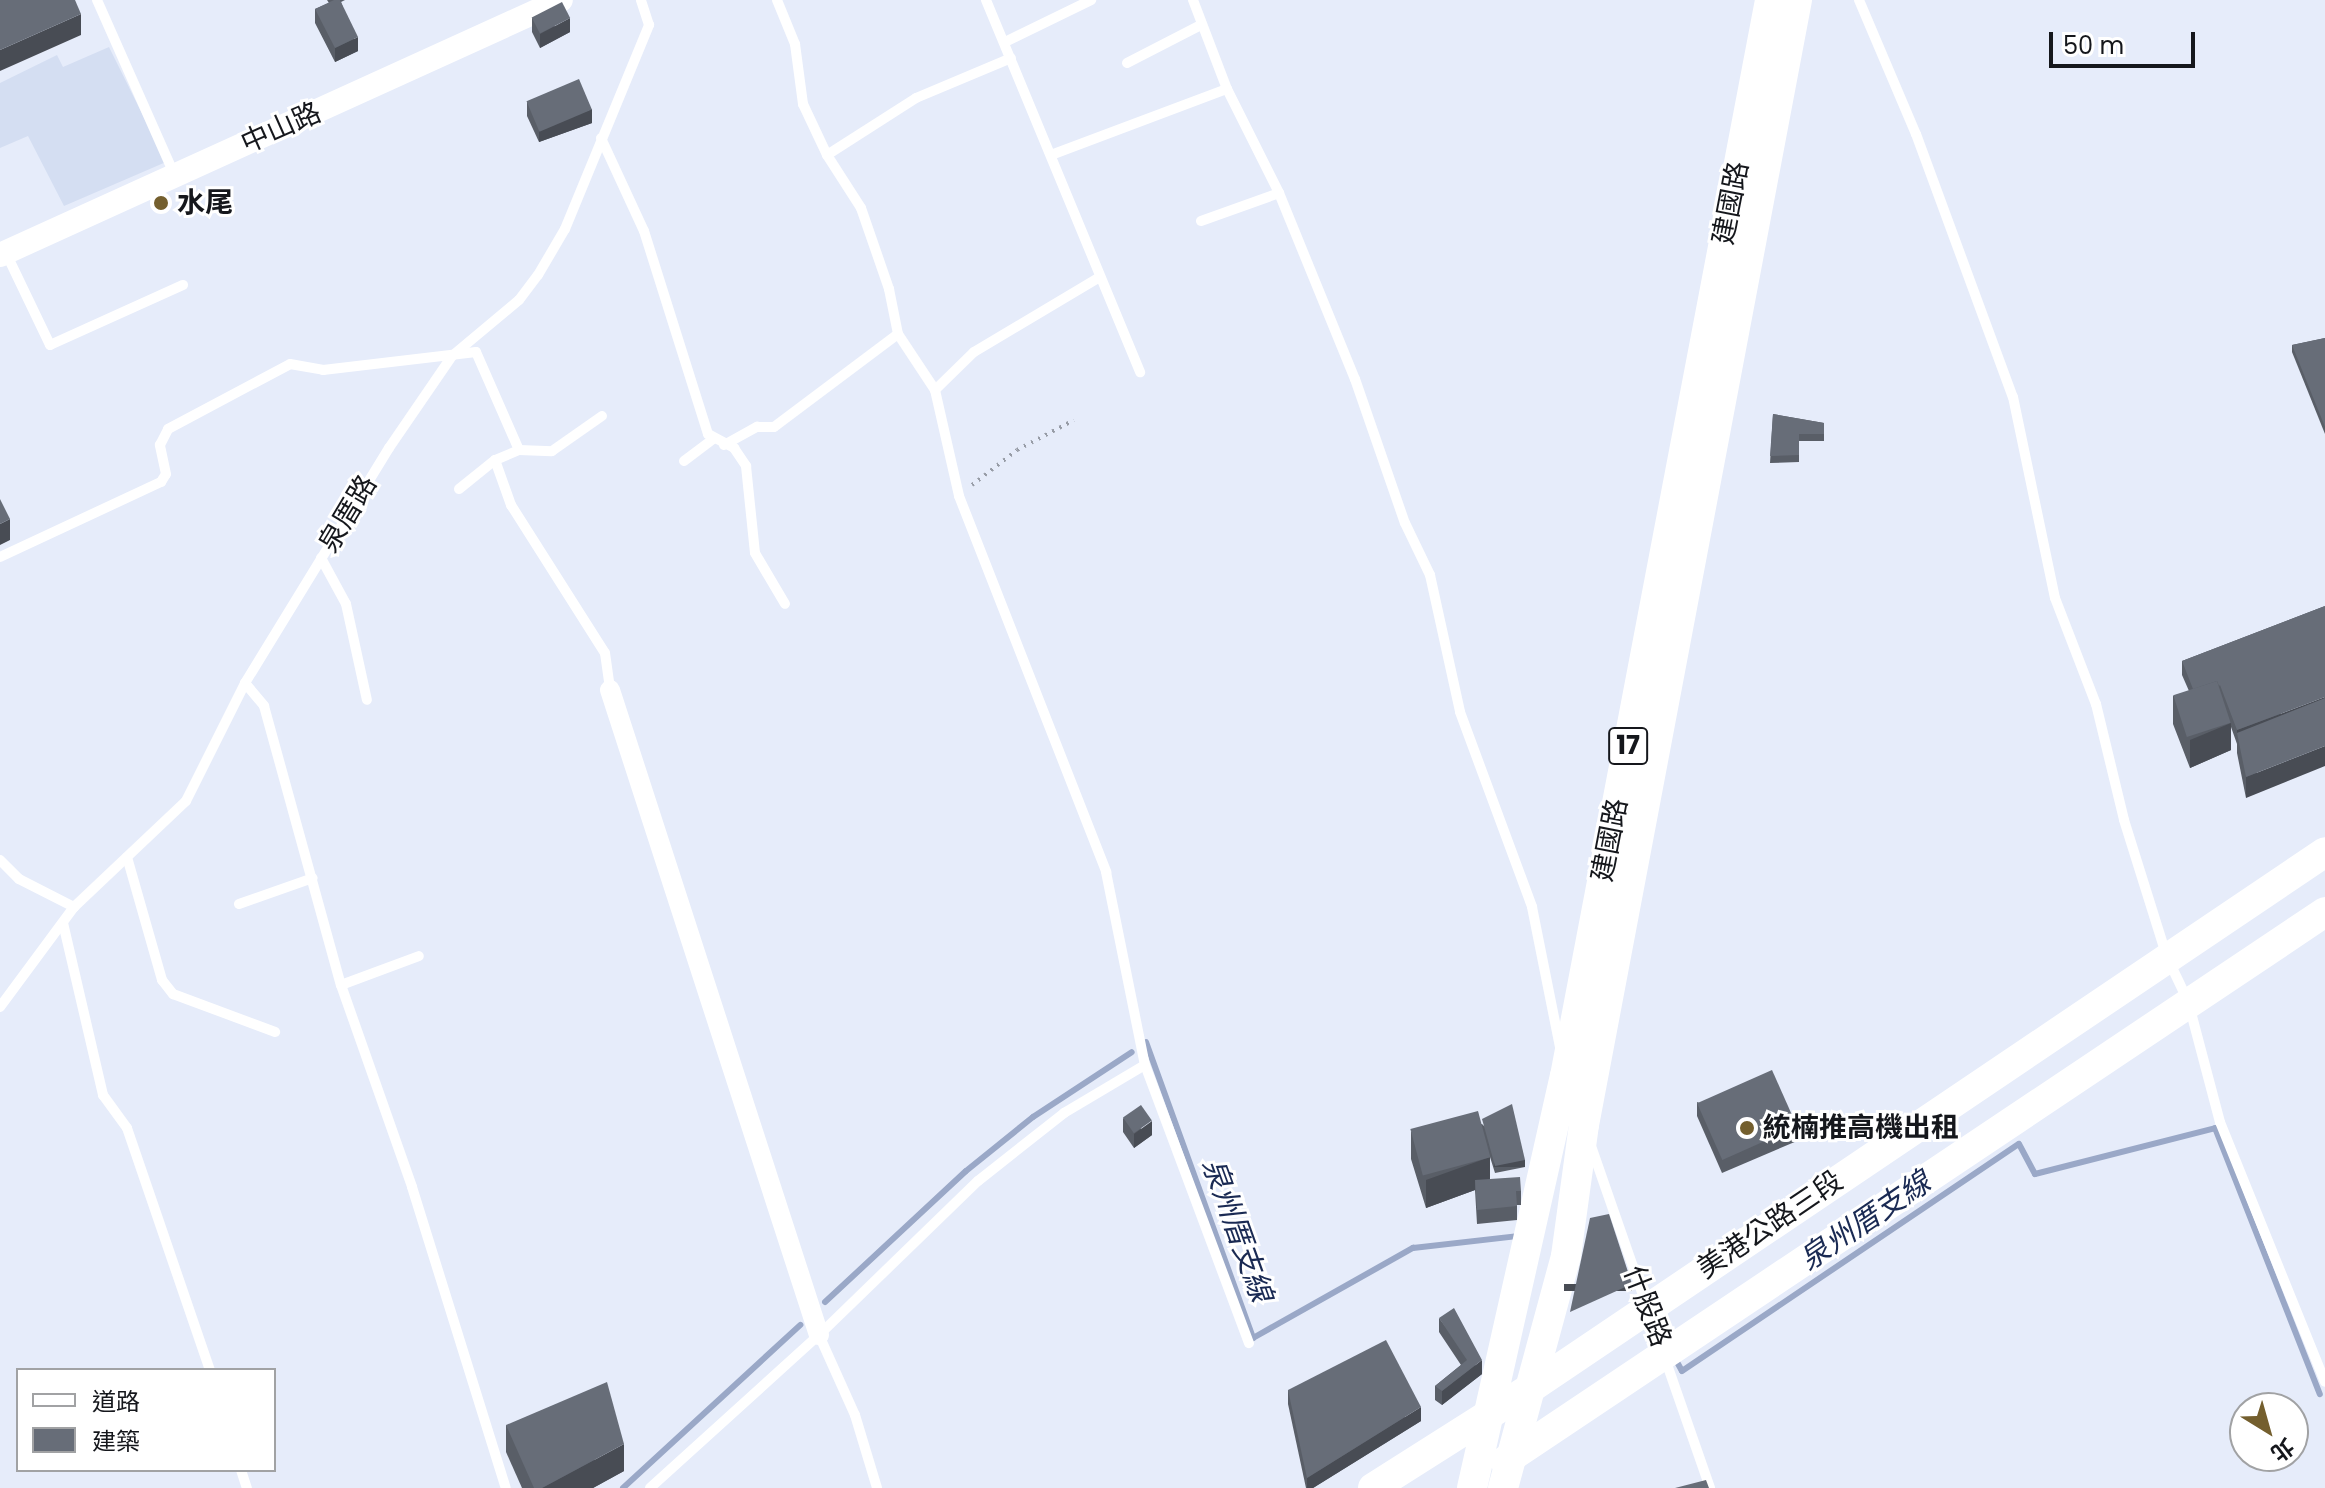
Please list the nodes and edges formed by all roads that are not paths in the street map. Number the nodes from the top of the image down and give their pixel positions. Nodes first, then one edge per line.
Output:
1 (97, 0) edge
2 (561, 0) edge
3 (641, 0) edge
4 (777, 0) edge
5 (986, 0) edge
6 (1091, 0) edge
7 (1193, 0) edge
8 (1770, 0) edge
9 (1797, 0) edge
10 (1859, 0) edge
11 (1201, 25) junction
12 (1005, 42) junction
13 (1011, 58) junction
14 (1127, 63) dead end
15 (1227, 89) junction
16 (601, 138) junction
17 (827, 155) junction
18 (1051, 155) junction
19 (175, 175) junction
20 (1279, 193) junction
21 (1201, 221) dead end
22 (3, 254) edge
23 (1100, 277) junction
24 (183, 285) dead end
25 (898, 334) junction
26 (452, 356) junction
27 (1140, 372) dead end
28 (935, 390) junction
29 (602, 416) dead end
30 (714, 438) junction
31 (724, 445) junction
32 (519, 450) junction
33 (495, 460) junction
34 (684, 461) dead end
35 (459, 489) dead end
36 (0, 557) edge
37 (321, 558) junction
38 (785, 604) dead end
39 (245, 683) junction
40 (610, 690) joint
41 (367, 700) dead end
42 (2325, 852) edge
43 (127, 857) junction
44 (0, 860) edge
45 (313, 878) junction
46 (239, 904) dead end
47 (74, 907) junction
48 (2325, 912) edge
49 (63, 923) junction
50 (419, 956) dead end
51 (2167, 957) junction
52 (341, 985) junction
53 (2184, 992) junction
54 (0, 1007) edge
55 (275, 1032) dead end
56 (1145, 1065) junction
57 (1565, 1076) junction
58 (1584, 1125) junction
59 (1646, 1309) junction
60 (819, 1335) junction
61 (1249, 1343) dead end
62 (1666, 1355) junction
63 (209, 1368) edge
64 (2325, 1382) edge
65 (1529, 1389) junction
66 (1492, 1414) junction
67 (1511, 1457) junction
68 (1469, 1486) edge
69 (506, 1488) edge
70 (650, 1488) edge
71 (877, 1488) edge
72 (1373, 1488) edge
73 (1503, 1488) edge
74 (1710, 1488) edge

1 - 19 lane
2 - 19 street, 中山路
3 - 16 lane, 泉厝路
4 - 17 lane
5 - 12 lane
6 - 12 lane
7 - 11 lane, 什股路
8 - 57 main road, 建國路 / 17
9 - 58 main road, 建國路 / 17
10 - 51 lane
11 - 14 lane
11 - 15 lane, 什股路
12 - 13 lane
13 - 17 lane
13 - 18 lane
15 - 18 lane
15 - 20 lane, 什股路
16 - 26 lane, 泉厝路
16 - 30 lane
17 - 25 lane
18 - 23 lane
19 - 22 street, 中山路
20 - 21 lane
20 - 57 lane, 什股路
22 - 24 lane
23 - 27 lane
23 - 28 lane
25 - 28 lane
25 - 31 lane
26 - 32 lane
26 - 36 lane
26 - 37 lane, 泉厝路
28 - 56 lane
29 - 32 lane
30 - 31 lane
30 - 34 lane
31 - 38 lane
32 - 33 lane
33 - 35 lane
33 - 40 lane
37 - 39 lane, 泉厝路
37 - 41 lane
39 - 43 lane, 泉厝路
39 - 45 lane
40 - 60 street
42 - 51 main road, 美港公路三段
43 - 47 lane, 泉厝路
43 - 55 lane
44 - 47 lane
45 - 46 lane
45 - 52 lane
47 - 49 lane, 泉厝路
48 - 53 main road, 美港公路三段
49 - 54 lane, 泉厝路
49 - 63 lane
50 - 52 lane
51 - 53 lane
51 - 59 main road, 美港公路三段
52 - 69 lane
53 - 62 main road, 美港公路三段
53 - 64 lane
56 - 60 lane
56 - 61 lane
57 - 58 lane, 什股路
57 - 66 main road, 建國路 / 17
58 - 59 lane, 什股路
58 - 65 main road, 建國路 / 17
59 - 62 lane, 什股路
59 - 65 main road, 美港公路三段
60 - 70 lane
60 - 71 lane
62 - 67 main road, 美港公路三段
62 - 74 lane, 什股路
65 - 66 main road, 美港公路三段
65 - 67 main road, 建國路 / 17
66 - 68 main road, 建國路 / 17
66 - 72 main road, 美港公路三段
67 - 68 main road, 美港公路三段
67 - 73 main road, 建國路 / 17

